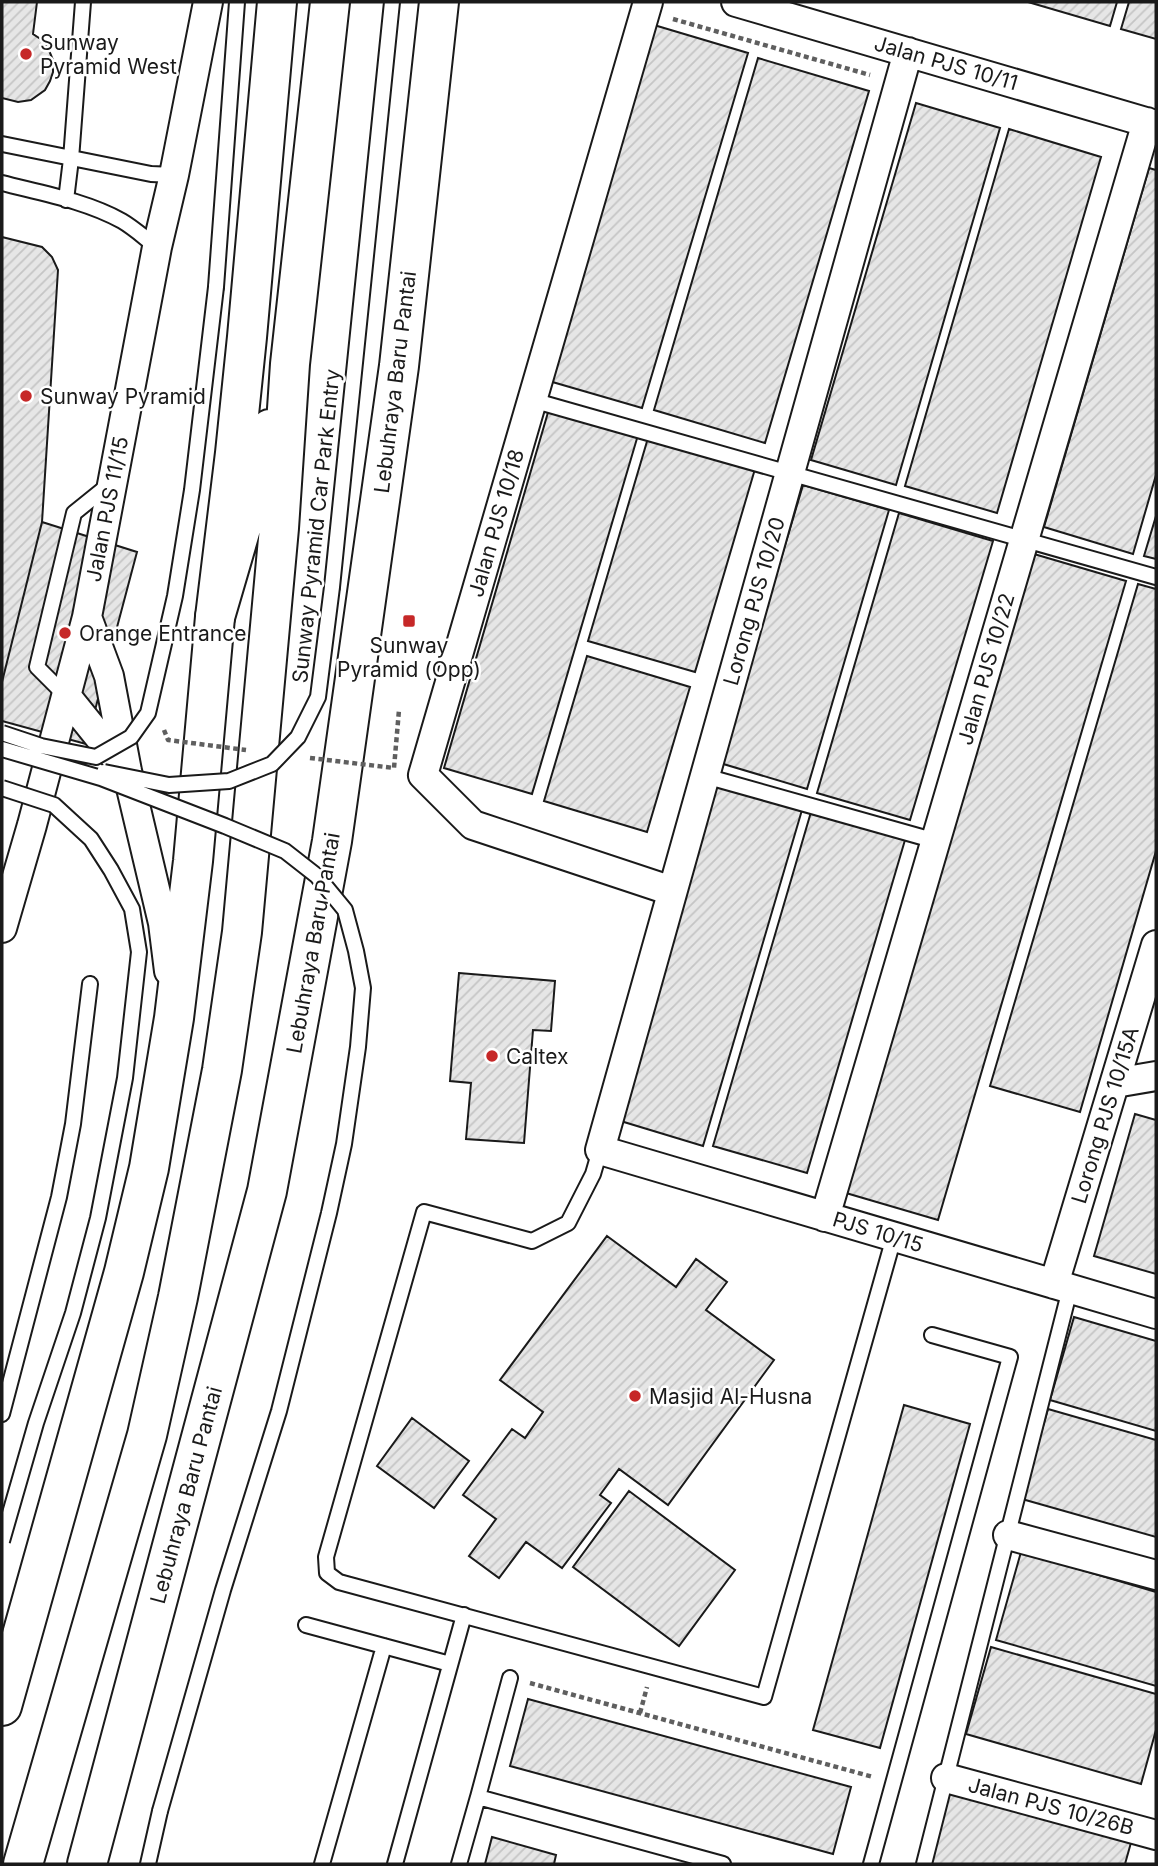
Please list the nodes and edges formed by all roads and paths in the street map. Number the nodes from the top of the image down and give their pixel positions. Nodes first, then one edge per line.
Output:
1 (83, 2) edge
2 (208, 2) edge
3 (237, 2) edge
4 (277, 2) edge
5 (330, 2) edge
6 (392, 2) edge
7 (439, 2) edge
8 (648, 2) edge
9 (748, 3) edge
10 (908, 52) junction
11 (1151, 123) edge
12 (2, 144) edge
13 (71, 159) junction
14 (174, 175) junction
15 (2, 183) edge
16 (66, 200) junction
17 (157, 247) junction
18 (289, 363) junction
19 (532, 400) junction
20 (790, 473) junction
21 (112, 482) junction
22 (1024, 539) junction
23 (1156, 577) edge
24 (87, 617) junction
25 (215, 617) junction
26 (67, 697) junction
27 (2, 733) edge
28 (2, 751) edge
29 (127, 771) junction
30 (705, 776) junction
31 (2, 788) edge
32 (936, 841) junction
33 (672, 891) junction
34 (2, 928) edge
35 (1156, 945) edge
36 (90, 984) dead end
37 (174, 1018) junction
38 (1156, 1076) edge
39 (1115, 1083) junction
40 (600, 1150) junction
41 (825, 1217) junction
42 (894, 1237) junction
43 (1062, 1286) junction
44 (1156, 1314) edge
45 (932, 1335) dead end
46 (2, 1414) edge
47 (1008, 1535) junction
48 (2, 1541) edge
49 (1156, 1575) edge
50 (464, 1615) junction
51 (306, 1625) dead end
52 (384, 1646) junction
53 (450, 1664) junction
54 (510, 1678) joint
55 (2, 1706) edge
56 (946, 1778) junction
57 (894, 1782) junction
58 (478, 1797) junction
59 (1156, 1835) edge
60 (23, 1864) edge
61 (87, 1864) edge
62 (148, 1864) edge
63 (322, 1864) edge
64 (395, 1864) edge
65 (459, 1864) edge
66 (723, 1864) edge
67 (871, 1864) edge
68 (924, 1864) edge

1 - 13 lane
2 - 14 street, Jalan PJS 11/15
3 - 27 lane, bridge
4 - 25 main road
5 - 18 main road
6 - 28 lane, Sunway Pyramid Car Park Entry, bridge
7 - 61 main road, Lebuhraya Baru Pantai
8 - 19 street, Jalan PJS 10/18
9 - 10 street, Jalan PJS 10/11
10 - 11 street, Jalan PJS 10/11
10 - 20 street, Lorong PJS 10/20
11 - 22 street, Jalan PJS 10/22
12 - 13 lane
13 - 14 lane
13 - 16 lane
14 - 17 street, Jalan PJS 11/15
15 - 16 lane
16 - 17 lane
17 - 21 street, Jalan PJS 11/15
18 - 25 main road
18 - 60 main road
19 - 20 lane
19 - 33 street, Jalan PJS 10/18
20 - 22 lane
20 - 30 street, Lorong PJS 10/20
21 - 24 street, Jalan PJS 11/15
21 - 26 lane
22 - 23 lane
22 - 32 street, Jalan PJS 10/22
24 - 26 street, Jalan PJS 11/15
24 - 29 street
25 - 37 main road
26 - 29 street
26 - 34 street, Jalan PJS 11/15
28 - 62 lane, bridge
29 - 37 street
30 - 32 lane
30 - 33 street, Lorong PJS 10/20
31 - 48 lane, bridge
32 - 41 street, Jalan PJS 10/22
33 - 40 street, Lorong PJS 10/20
35 - 39 street, Lorong PJS 10/15A
36 - 46 lane
37 - 55 main road
38 - 39 street
39 - 43 street, Lorong PJS 10/15A
40 - 41 street, PJS 10/15
40 - 50 lane
41 - 42 street, PJS 10/15
42 - 43 street, PJS 10/15
42 - 50 lane
43 - 44 street, PJS 10/15
43 - 47 lane
45 - 57 lane
47 - 49 street
47 - 56 lane
50 - 53 lane
51 - 52 lane
52 - 53 lane
52 - 63 lane
53 - 64 lane
54 - 57 path
54 - 58 lane
56 - 59 street, Jalan PJS 10/26B
56 - 68 lane
57 - 67 lane
58 - 65 lane
58 - 66 lane

